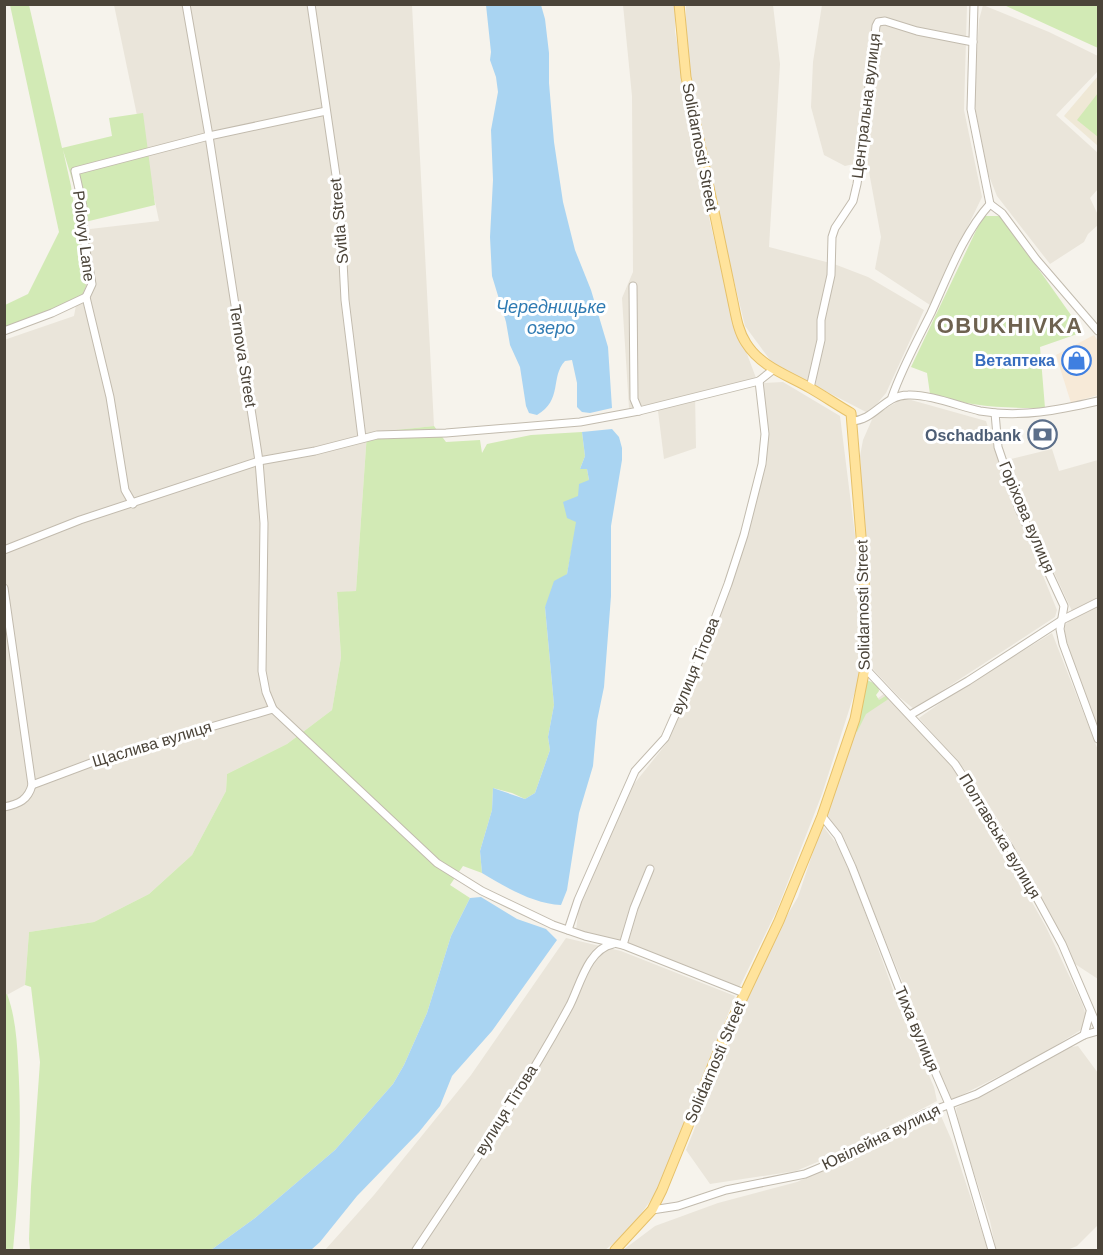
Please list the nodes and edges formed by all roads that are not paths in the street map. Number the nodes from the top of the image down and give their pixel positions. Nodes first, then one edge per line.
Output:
1 (186, 4) edge
2 (311, 4) edge
3 (679, 4) edge
4 (974, 4) edge
5 (973, 42) junction
6 (327, 111) junction
7 (209, 136) junction
8 (990, 204) junction
9 (633, 286) dead end
10 (86, 297) junction
11 (4, 331) edge
12 (1098, 331) edge
13 (774, 369) junction
14 (759, 381) junction
15 (810, 388) junction
16 (892, 397) junction
17 (1098, 401) edge
18 (639, 411) junction
19 (995, 413) junction
20 (852, 421) junction
21 (362, 438) junction
22 (259, 461) junction
23 (133, 504) junction
24 (4, 550) edge
25 (4, 588) edge
26 (1098, 602) edge
27 (1062, 620) junction
28 (866, 668) junction
29 (273, 709) junction
30 (910, 715) junction
31 (1098, 739) edge
32 (32, 785) junction
33 (4, 807) edge
34 (822, 816) junction
35 (650, 869) dead end
36 (568, 930) junction
37 (619, 944) junction
38 (744, 993) junction
39 (1090, 1009) junction
40 (1098, 1030) edge
41 (1084, 1035) junction
42 (950, 1104) junction
43 (652, 1210) junction
44 (416, 1251) edge
45 (615, 1251) edge
46 (993, 1251) edge

1 - 7 street, Ternova Street
2 - 6 street, Svitla Street
3 - 13 main road, Solidarnosti Street
4 - 5 street
5 - 8 street
5 - 15 street, Центральна вулиця
6 - 7 street
6 - 21 street, Svitla Street
7 - 10 street, Polovyi Lane
7 - 22 street, Ternova Street
8 - 12 street
8 - 16 street
9 - 18 street
10 - 11 street
10 - 23 street, Polovyi Lane
13 - 14 street
13 - 15 main road, Solidarnosti Street
14 - 18 street
14 - 36 street, вулиця Тітова
15 - 20 main road, Solidarnosti Street
16 - 19 street
16 - 20 street
17 - 19 street
18 - 21 street
19 - 27 street, Горіхова вулиця
20 - 28 main road, Solidarnosti Street
21 - 22 street
22 - 23 street
22 - 29 street, Ternova Street
23 - 24 street
25 - 32 street
26 - 27 street
27 - 30 street
27 - 31 street, Горіхова вулиця
28 - 30 street, Полтавська вулиця
28 - 34 main road, Solidarnosti Street
29 - 32 street, Щаслива вулиця
29 - 36 street
30 - 39 street, Полтавська вулиця
32 - 33 street
34 - 38 main road, Solidarnosti Street
34 - 42 street, Тиха вулиця
35 - 37 street
36 - 37 street
37 - 38 street
37 - 44 street, вулиця Тітова
38 - 43 main road, Solidarnosti Street
39 - 40 street, Полтавська вулиця
39 - 41 street
40 - 41 street, Ювілейна вулиця
41 - 42 street, Ювілейна вулиця
42 - 43 street, Ювілейна вулиця
42 - 46 street, Тиха вулиця
43 - 45 main road, Solidarnosti Street

